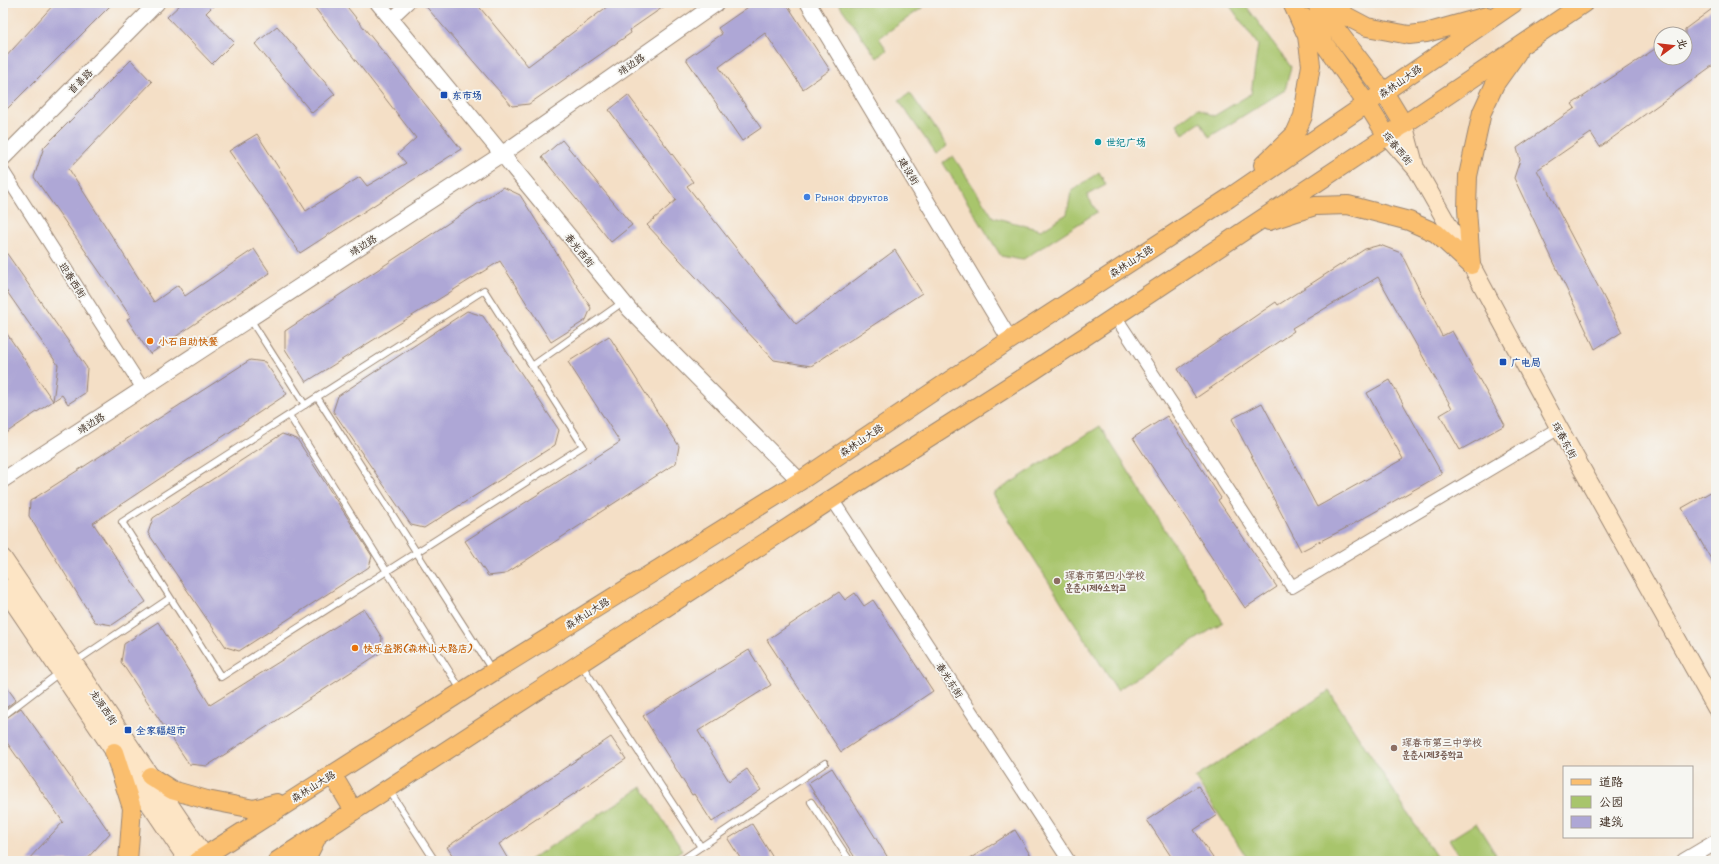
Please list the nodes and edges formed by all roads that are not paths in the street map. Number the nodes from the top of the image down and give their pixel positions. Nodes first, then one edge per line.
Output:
1 (157, 3) edge
2 (378, 3) edge
3 (408, 3) edge
4 (717, 3) edge
5 (808, 3) edge
6 (1292, 3) edge
7 (1296, 3) edge
8 (1316, 3) edge
9 (1329, 3) edge
10 (1584, 3) edge
11 (1507, 7) edge
12 (391, 18) junction
13 (1525, 43) junction
14 (1384, 92) junction
15 (1367, 104) junction
16 (1404, 125) junction
17 (1386, 136) junction
18 (502, 154) junction
19 (3, 158) edge
20 (1417, 170) junction
21 (3, 171) edge
22 (1230, 198) junction
23 (1245, 229) junction
24 (1471, 265) junction
25 (623, 302) junction
26 (1115, 316) junction
27 (250, 319) junction
28 (1010, 340) junction
29 (532, 366) junction
30 (143, 389) junction
31 (317, 397) junction
32 (305, 405) junction
33 (289, 415) junction
34 (1558, 428) junction
35 (3, 480) edge
36 (800, 481) junction
37 (832, 499) junction
38 (416, 552) junction
39 (3, 558) edge
40 (386, 571) junction
41 (3, 587) edge
42 (170, 598) junction
43 (580, 663) junction
44 (67, 667) junction
45 (493, 672) junction
46 (462, 692) junction
47 (1716, 708) edge
48 (3, 716) edge
49 (114, 752) junction
50 (825, 763) dead end
51 (332, 774) junction
52 (150, 776) junction
53 (388, 788) junction
54 (292, 800) junction
55 (811, 802) dead end
56 (354, 811) junction
57 (318, 834) junction
58 (1716, 842) edge
59 (701, 847) junction
60 (199, 860) edge
61 (128, 861) edge
62 (277, 861) edge
63 (305, 861) edge
64 (435, 861) edge
65 (680, 861) edge
66 (850, 861) edge
67 (1069, 861) edge
68 (1684, 861) edge

1 - 19 street, 首善路
2 - 12 street, 春光西街
3 - 12 street
4 - 18 street, 靖边路
5 - 28 street, 建设街
6 - 22 main road
7 - 15 main road, 珲春西街
8 - 14 main road, 珲春西街
9 - 11 main road
10 - 13 main road
11 - 14 main road, 森林山大路
12 - 18 street, 春光西街
13 - 16 main road
13 - 24 main road
14 - 15 main road, 森林山大路
14 - 16 main road, 珲春西街
15 - 17 main road, 珲春西街
15 - 22 main road, 森林山大路
16 - 17 main road
16 - 20 main road, 珲春西街
17 - 20 main road, 珲春西街
17 - 23 main road
18 - 25 street, 春光西街
18 - 27 street, 靖边路
20 - 24 main road, 珲春东街
21 - 30 street, 迎春西街
22 - 28 main road, 森林山大路
23 - 24 main road
23 - 26 main road
24 - 34 main road, 珲春东街
25 - 29 lane
25 - 36 street, 春光西街
26 - 34 street
26 - 37 main road
27 - 30 street, 靖边路
27 - 32 lane
28 - 36 main road, 森林山大路
29 - 31 lane
29 - 38 lane
30 - 35 street, 靖边路
31 - 32 lane
31 - 38 lane
32 - 33 lane
33 - 40 lane
33 - 42 lane
34 - 47 main road, 珲春东街
36 - 45 main road, 森林山大路
37 - 43 main road
37 - 67 street, 春光东街
38 - 40 lane
38 - 45 lane
39 - 44 main road, 龙源西街
40 - 42 lane
40 - 46 lane
41 - 44 main road, 龙源西街
42 - 44 lane
43 - 53 main road
43 - 59 lane
44 - 48 lane
44 - 49 main road, 龙源西街
44 - 52 main road, 龙源西街
45 - 46 main road, 森林山大路
46 - 51 main road, 森林山大路
49 - 60 main road, 龙源西街
49 - 61 main road
50 - 59 lane
51 - 54 main road, 森林山大路
51 - 56 main road
52 - 54 main road
52 - 60 main road, 龙源西街
53 - 56 main road
53 - 64 lane
54 - 60 main road, 森林山大路
55 - 66 lane
56 - 57 main road
57 - 62 main road
57 - 63 main road
58 - 68 street
59 - 65 lane

